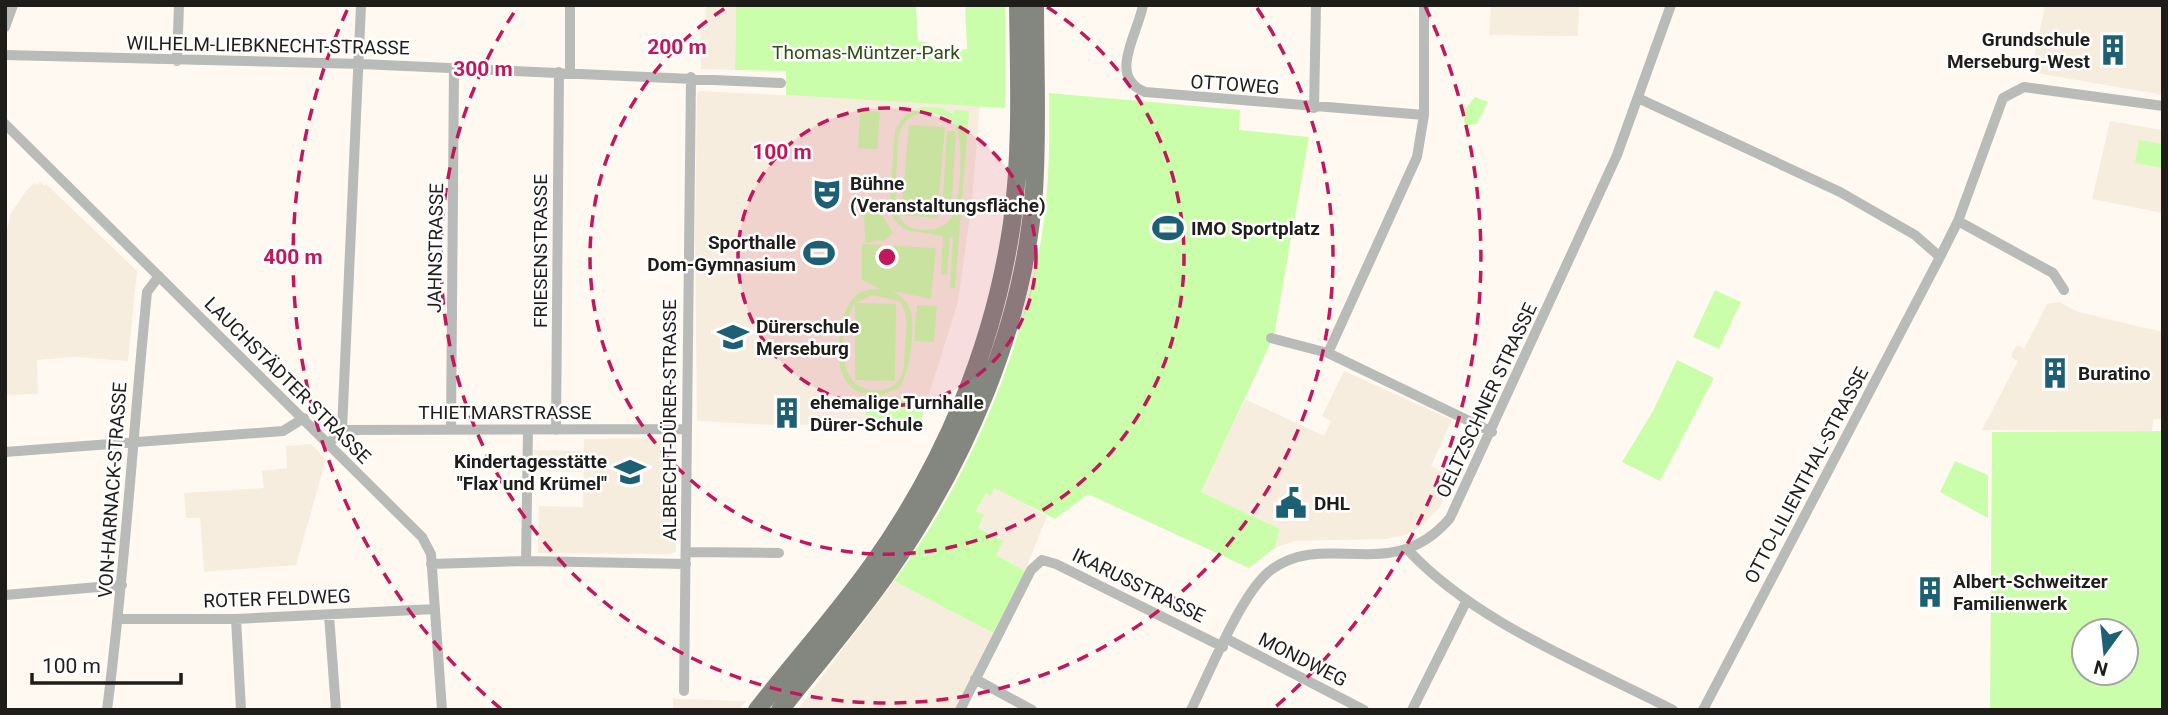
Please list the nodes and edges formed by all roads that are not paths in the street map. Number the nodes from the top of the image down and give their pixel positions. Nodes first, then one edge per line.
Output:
1 (13, 5) edge
2 (179, 5) edge
3 (361, 5) edge
4 (570, 5) edge
5 (1018, 5) edge
6 (1035, 5) edge
7 (1143, 5) edge
8 (1316, 5) edge
9 (1424, 5) edge
10 (1671, 5) edge
11 (5, 27) edge
12 (5, 55) edge
13 (177, 61) junction
14 (360, 64) junction
15 (454, 68) junction
16 (564, 72) junction
17 (691, 77) junction
18 (781, 83) dead end
19 (1640, 99) junction
20 (2163, 106) edge
21 (1314, 108) junction
22 (1423, 115) junction
23 (5, 124) edge
24 (1958, 221) junction
25 (1940, 257) junction
26 (159, 276) junction
27 (2064, 290) dead end
28 (1271, 338) dead end
29 (1328, 353) junction
30 (304, 418) junction
31 (961, 427) junction
32 (451, 429) junction
33 (687, 429) junction
34 (342, 430) junction
35 (528, 430) junction
36 (556, 430) junction
37 (1492, 432) junction
38 (132, 443) junction
39 (329, 443) junction
40 (5, 452) edge
41 (948, 455) junction
42 (1408, 550) junction
43 (686, 552) junction
44 (779, 553) dead end
45 (526, 561) junction
46 (431, 564) junction
47 (686, 564) junction
48 (122, 585) junction
49 (5, 595) edge
50 (1466, 601) junction
51 (435, 609) junction
52 (329, 615) junction
53 (119, 618) junction
54 (236, 619) junction
55 (1225, 643) junction
56 (975, 679) junction
57 (684, 691) dead end
58 (107, 710) edge
59 (241, 710) edge
60 (336, 710) edge
61 (442, 710) edge
62 (757, 710) edge
63 (780, 710) edge
64 (960, 710) edge
65 (1032, 710) edge
66 (1191, 710) edge
67 (1364, 710) edge
68 (1412, 710) edge
69 (1673, 710) edge
70 (1703, 710) edge

1 - 11 street
2 - 13 street
3 - 14 street
4 - 16 street, FRIESENSTRASSE
5 - 31 main road
6 - 31 main road
7 - 21 street, OTTOWEG
8 - 21 street
9 - 22 street
10 - 19 street, OELTZSCHNER STRASSE
12 - 13 street, WILHELM-LIEBKNECHT-STRASSE
13 - 14 street, WILHELM-LIEBKNECHT-STRASSE
14 - 15 street, WILHELM-LIEBKNECHT-STRASSE
14 - 34 street
15 - 16 street, WILHELM-LIEBKNECHT-STRASSE
15 - 32 street, JAHNSTRASSE
16 - 17 street, WILHELM-LIEBKNECHT-STRASSE
16 - 36 street, FRIESENSTRASSE
17 - 18 street, WILHELM-LIEBKNECHT-STRASSE
17 - 33 street, ALBRECHT-DÜRER-STRASSE
19 - 25 street
19 - 37 street, OELTZSCHNER STRASSE
20 - 24 street, OTTO-LILIENTHAL-STRASSE
21 - 22 street, OTTOWEG
22 - 29 street
23 - 26 street, LAUCHSTÄDTER STRASSE
24 - 25 street, OTTO-LILIENTHAL-STRASSE
24 - 27 street
25 - 70 street, OTTO-LILIENTHAL-STRASSE
26 - 30 street, LAUCHSTÄDTER STRASSE
26 - 38 street, VON-HARNACK-STRASSE
28 - 29 street
29 - 37 street
30 - 38 street
30 - 39 street, LAUCHSTÄDTER STRASSE
31 - 41 main road
32 - 34 street, THIETMARSTRASSE
32 - 35 street, THIETMARSTRASSE
33 - 36 street, THIETMARSTRASSE
33 - 43 street, ALBRECHT-DÜRER-STRASSE
34 - 39 street
35 - 36 street, THIETMARSTRASSE
35 - 45 street
37 - 42 street, OELTZSCHNER STRASSE
38 - 40 street
38 - 48 street, VON-HARNACK-STRASSE
39 - 46 street, LAUCHSTÄDTER STRASSE
41 - 62 main road
41 - 63 main road
42 - 50 street
42 - 55 street, OELTZSCHNER STRASSE
43 - 44 street, ALBRECHT-DÜRER-STRASSE
43 - 47 street, ALBRECHT-DÜRER-STRASSE
45 - 46 street
45 - 47 street
46 - 51 street, LAUCHSTÄDTER STRASSE
47 - 57 street, ALBRECHT-DÜRER-STRASSE
48 - 49 street
48 - 53 street, VON-HARNACK-STRASSE
50 - 68 street
50 - 69 street
51 - 52 street, ROTER FELDWEG
51 - 61 street, LAUCHSTÄDTER STRASSE
52 - 54 street, ROTER FELDWEG
52 - 60 street
53 - 54 street, ROTER FELDWEG
53 - 58 street, VON-HARNACK-STRASSE
54 - 59 street
55 - 56 street, IKARUSSTRASSE
55 - 66 street, OELTZSCHNER STRASSE
55 - 67 street, MONDWEG
56 - 64 street, IKARUSSTRASSE
56 - 65 street

